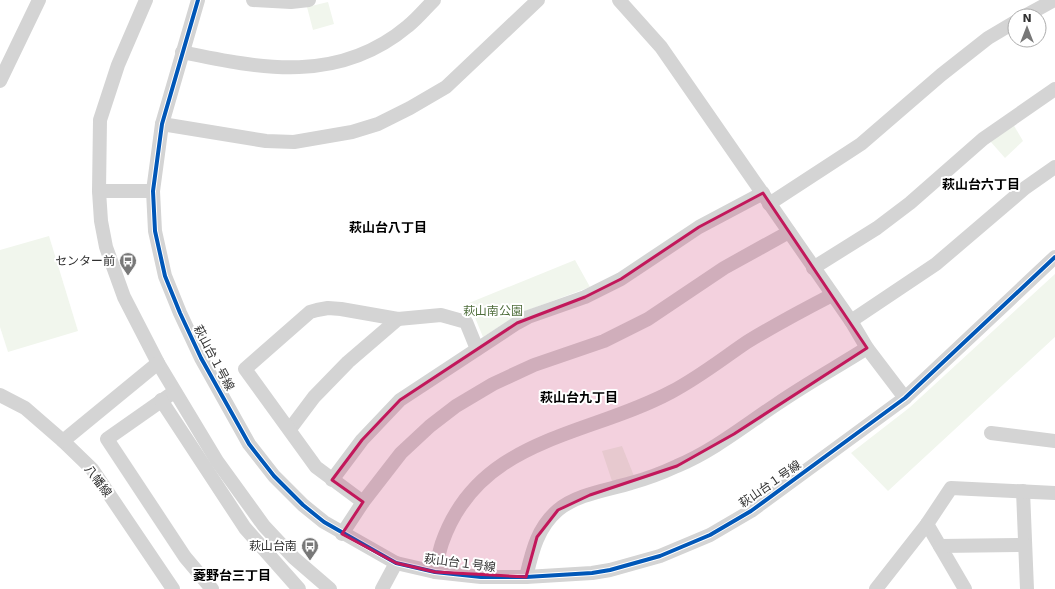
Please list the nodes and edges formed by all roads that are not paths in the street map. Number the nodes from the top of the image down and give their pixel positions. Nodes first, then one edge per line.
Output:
1 (39, 0) edge
2 (146, 0) edge
3 (198, 0) edge
4 (253, 0) edge
5 (308, 0) edge
6 (434, 0) edge
7 (538, 0) edge
8 (619, 0) edge
9 (1054, 0) edge
10 (1040, 8) edge
11 (1007, 27) edge
12 (182, 52) junction
13 (0, 81) edge
14 (1055, 89) edge
15 (162, 124) junction
16 (1055, 167) edge
17 (99, 191) junction
18 (153, 191) junction
19 (766, 199) junction
20 (789, 232) junction
21 (1055, 257) edge
22 (813, 268) junction
23 (832, 295) junction
24 (398, 319) junction
25 (851, 321) junction
26 (867, 348) junction
27 (477, 349) junction
28 (158, 363) junction
29 (174, 392) junction
30 (0, 395) edge
31 (905, 398) junction
32 (161, 400) junction
33 (290, 430) junction
34 (991, 433) dead end
35 (63, 441) junction
36 (1055, 441) edge
37 (332, 480) junction
38 (1023, 491) junction
39 (1055, 493) edge
40 (363, 502) junction
41 (927, 524) junction
42 (342, 534) junction
43 (1025, 545) junction
44 (940, 546) junction
45 (396, 563) junction
46 (435, 572) junction
47 (526, 577) junction
48 (316, 579) junction
49 (173, 589) edge
50 (212, 589) edge
51 (299, 589) edge
52 (305, 589) edge
53 (330, 589) edge
54 (382, 589) edge
55 (876, 589) edge
56 (965, 589) edge
57 (1027, 589) edge

1 - 13 street
2 - 17 street
3 - 12 street, 萩山台１号線
4 - 5 street
6 - 12 street
7 - 15 street
8 - 19 street
9 - 10 street
11 - 19 street
12 - 15 street, 萩山台１号線
14 - 22 street
15 - 18 street, 萩山台１号線
16 - 25 street
17 - 18 street
17 - 28 street
18 - 42 street, 萩山台１号線
19 - 20 street
19 - 27 street
20 - 22 street
20 - 40 street
21 - 31 street, 萩山台１号線
22 - 23 street
23 - 25 street
23 - 46 street
24 - 27 street
24 - 33 street
24 - 33 street
25 - 26 street
26 - 31 street
26 - 47 street
27 - 37 street
28 - 29 street
28 - 35 street
29 - 32 street
29 - 48 street
30 - 35 street, 八幡線
31 - 47 street, 萩山台１号線
32 - 50 street
32 - 51 street
33 - 37 street
34 - 36 street
35 - 49 street, 八幡線
37 - 40 street
38 - 39 street
38 - 41 street
38 - 43 street
40 - 42 street
41 - 44 street
41 - 55 street
42 - 45 street, 萩山台１号線
43 - 44 street
43 - 57 street
44 - 56 street
45 - 46 street, 萩山台１号線
45 - 54 street
46 - 47 street, 萩山台１号線
48 - 52 street
48 - 53 street

